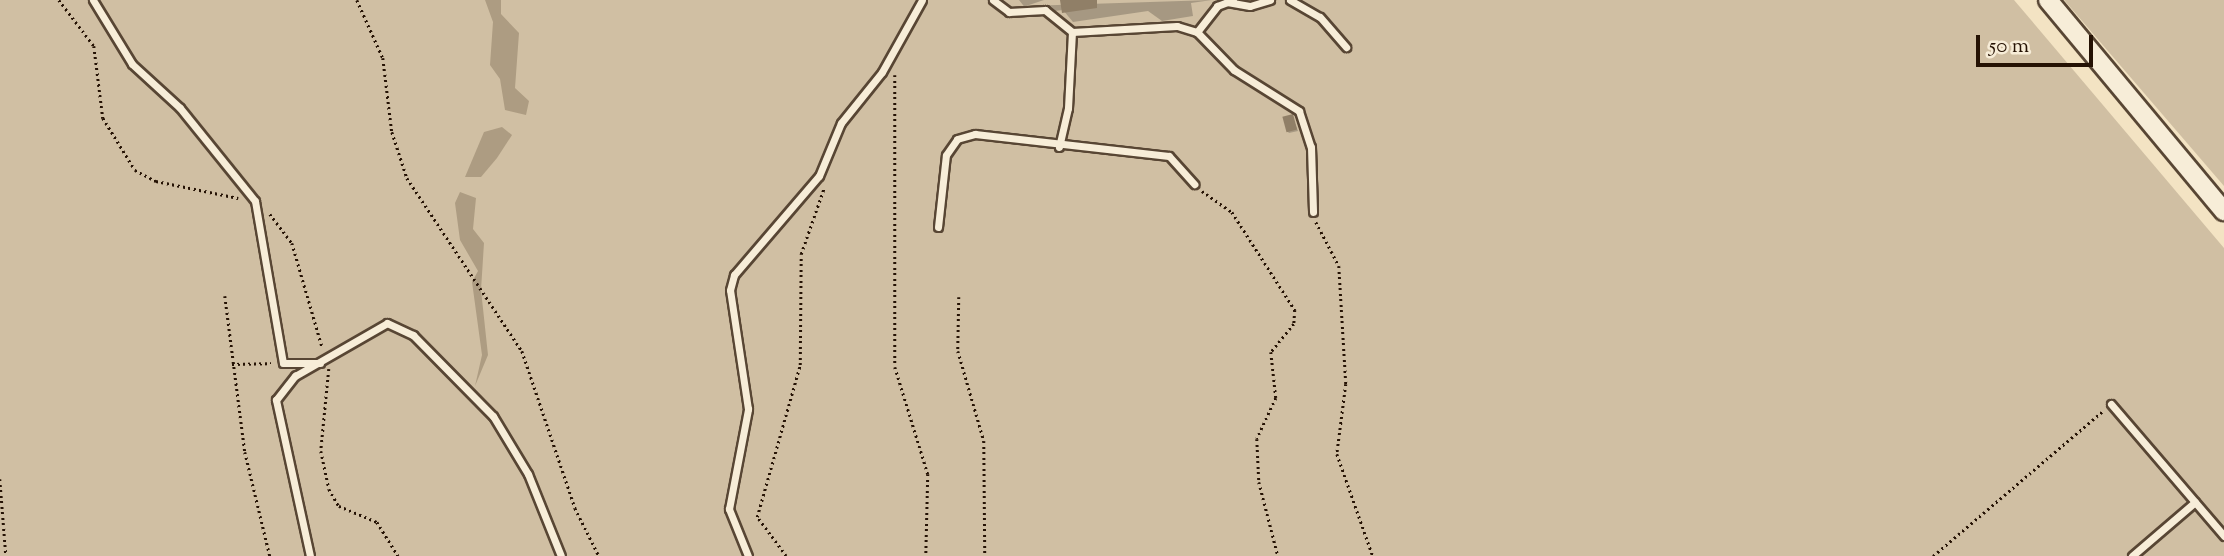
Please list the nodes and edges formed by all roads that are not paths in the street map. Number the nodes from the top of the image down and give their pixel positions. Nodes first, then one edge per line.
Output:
1 (93, 0) edge
2 (922, 0) edge
3 (993, 0) edge
4 (1270, 0) edge
5 (1290, 0) edge
6 (2048, 0) edge
7 (1229, 1) edge
8 (1072, 32) junction
9 (1197, 32) junction
10 (1346, 47) dead end
11 (1059, 147) junction
12 (1194, 184) road end
13 (2224, 211) edge
14 (1313, 212) road end
15 (937, 227) dead end
16 (324, 361) junction
17 (2111, 404) road end
18 (2195, 502) junction
19 (2224, 536) edge
20 (310, 556) edge
21 (561, 556) edge
22 (748, 556) edge
23 (2132, 556) edge

1 - 16 lane
2 - 22 lane
3 - 8 lane
4 - 7 lane
5 - 10 lane
6 - 13 street
7 - 9 lane
8 - 9 lane
8 - 11 lane
9 - 14 lane
11 - 12 lane
11 - 15 lane
16 - 20 lane
16 - 21 lane
17 - 18 lane
18 - 19 lane
18 - 23 lane

